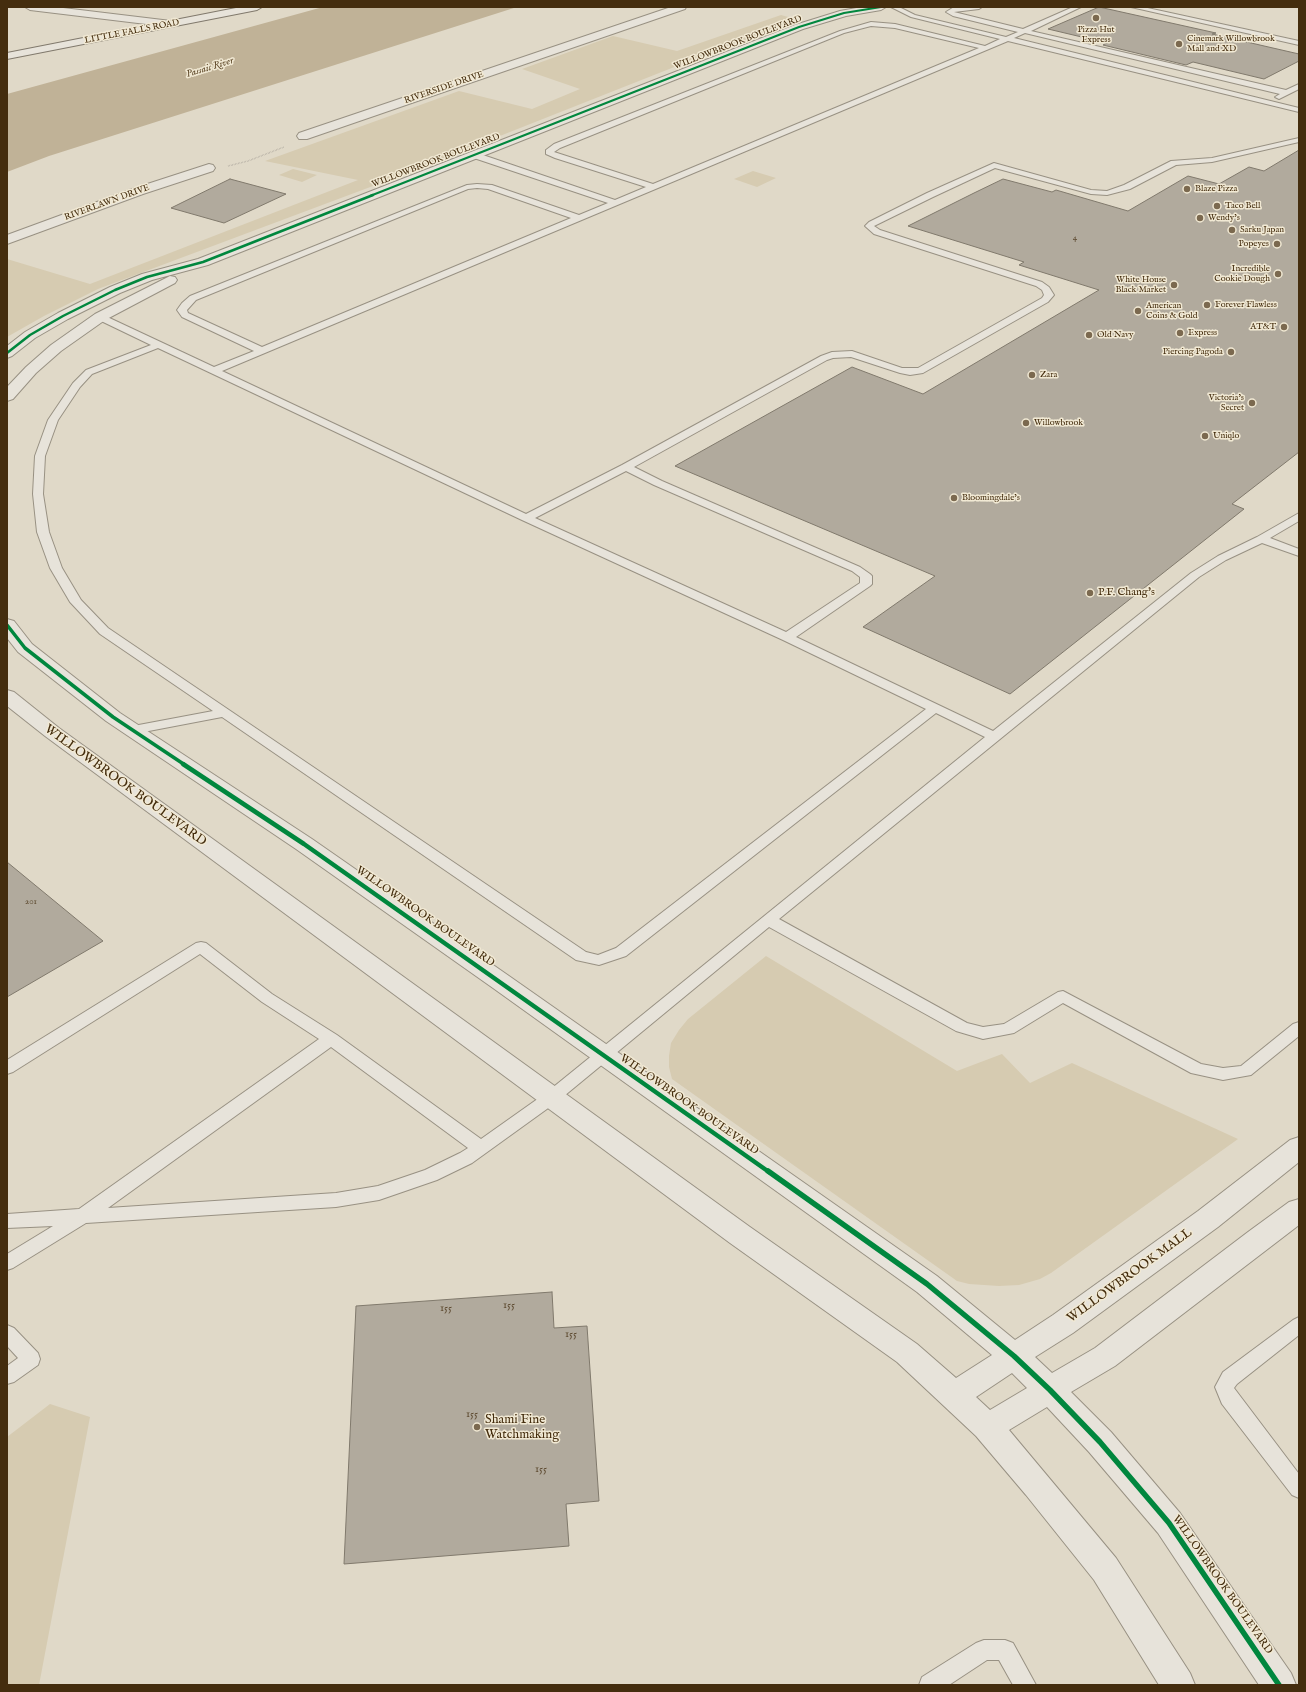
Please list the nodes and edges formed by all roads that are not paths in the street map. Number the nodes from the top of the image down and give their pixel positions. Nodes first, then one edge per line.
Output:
1 (30, 7) edge
2 (257, 7) edge
3 (680, 7) edge
4 (881, 7) edge
5 (894, 7) edge
6 (979, 7) edge
7 (1078, 7) edge
8 (1134, 7) edge
9 (172, 24) junction
10 (1025, 31) junction
11 (1007, 39) junction
12 (1299, 43) edge
13 (987, 48) junction
14 (1125, 54) junction
15 (7, 56) edge
16 (1106, 63) junction
17 (1299, 86) edge
18 (1287, 93) junction
19 (1270, 102) junction
20 (1299, 110) edge
21 (304, 136) road end
22 (1299, 140) edge
23 (474, 155) junction
24 (209, 168) road end
25 (653, 187) junction
26 (614, 203) junction
27 (578, 218) junction
28 (7, 240) edge
29 (203, 262) junction
30 (100, 318) junction
31 (158, 345) junction
32 (262, 351) junction
33 (7, 352) edge
34 (214, 371) junction
35 (7, 396) edge
36 (626, 467) junction
37 (1299, 516) edge
38 (526, 518) junction
39 (1261, 539) junction
40 (1299, 553) edge
41 (7, 626) edge
42 (787, 637) junction
43 (7, 696) edge
44 (934, 708) junction
45 (225, 713) junction
46 (133, 730) junction
47 (995, 737) junction
48 (768, 920) junction
49 (1299, 1028) edge
50 (331, 1040) junction
51 (602, 1055) junction
52 (7, 1068) edge
53 (552, 1097) junction
54 (1299, 1147) edge
55 (481, 1148) junction
56 (1299, 1210) edge
57 (83, 1216) junction
58 (7, 1220) edge
59 (7, 1263) edge
60 (1299, 1325) edge
61 (7, 1333) edge
62 (1014, 1356) junction
63 (7, 1376) edge
64 (1050, 1390) junction
65 (954, 1395) junction
66 (987, 1427) junction
67 (1299, 1489) edge
68 (930, 1685) edge
69 (1025, 1685) edge
70 (1178, 1685) edge
71 (1280, 1685) edge

1 - 9 street
2 - 9 street, LITTLE FALLS ROAD
3 - 21 street, RIVERSIDE DRIVE
4 - 23 street, WILLOWBROOK BOULEVARD
5 - 11 lane
6 - 10 lane
7 - 10 lane
8 - 12 lane
9 - 15 street, LITTLE FALLS ROAD
10 - 11 lane
10 - 14 lane
11 - 13 lane
11 - 16 lane
13 - 25 lane
13 - 25 lane
14 - 16 lane
14 - 18 lane
16 - 19 lane
17 - 18 lane
18 - 19 lane
19 - 20 lane
22 - 36 lane
23 - 26 lane
23 - 29 street, WILLOWBROOK BOULEVARD
24 - 28 street, RIVERLAWN DRIVE
25 - 26 lane
26 - 27 lane
27 - 32 lane
27 - 32 lane
29 - 30 street, WILLOWBROOK BOULEVARD
29 - 33 street, WILLOWBROOK BOULEVARD
30 - 31 lane
30 - 35 street, WILLOWBROOK BOULEVARD
31 - 34 lane
31 - 45 lane
32 - 34 lane
34 - 38 lane
36 - 38 lane
36 - 42 lane
37 - 39 lane
38 - 42 lane
39 - 40 lane
39 - 47 lane
41 - 46 street, WILLOWBROOK BOULEVARD
42 - 44 lane
43 - 53 street, WILLOWBROOK BOULEVARD
44 - 45 lane
44 - 47 lane
45 - 46 lane
46 - 51 street, WILLOWBROOK BOULEVARD
47 - 48 lane
48 - 49 lane
48 - 51 lane
50 - 52 lane
50 - 55 lane
50 - 57 lane
51 - 53 lane
51 - 62 street, WILLOWBROOK BOULEVARD
53 - 55 lane
53 - 65 street, WILLOWBROOK BOULEVARD
54 - 62 street, WILLOWBROOK MALL
55 - 57 lane
56 - 64 street
57 - 58 lane
57 - 59 lane
60 - 67 lane
61 - 63 lane
62 - 64 street, WILLOWBROOK BOULEVARD
62 - 65 street, WILLOWBROOK MALL
64 - 66 street
64 - 71 street, WILLOWBROOK BOULEVARD
65 - 66 street, WILLOWBROOK BOULEVARD
66 - 70 street, WILLOWBROOK BOULEVARD
68 - 69 lane

